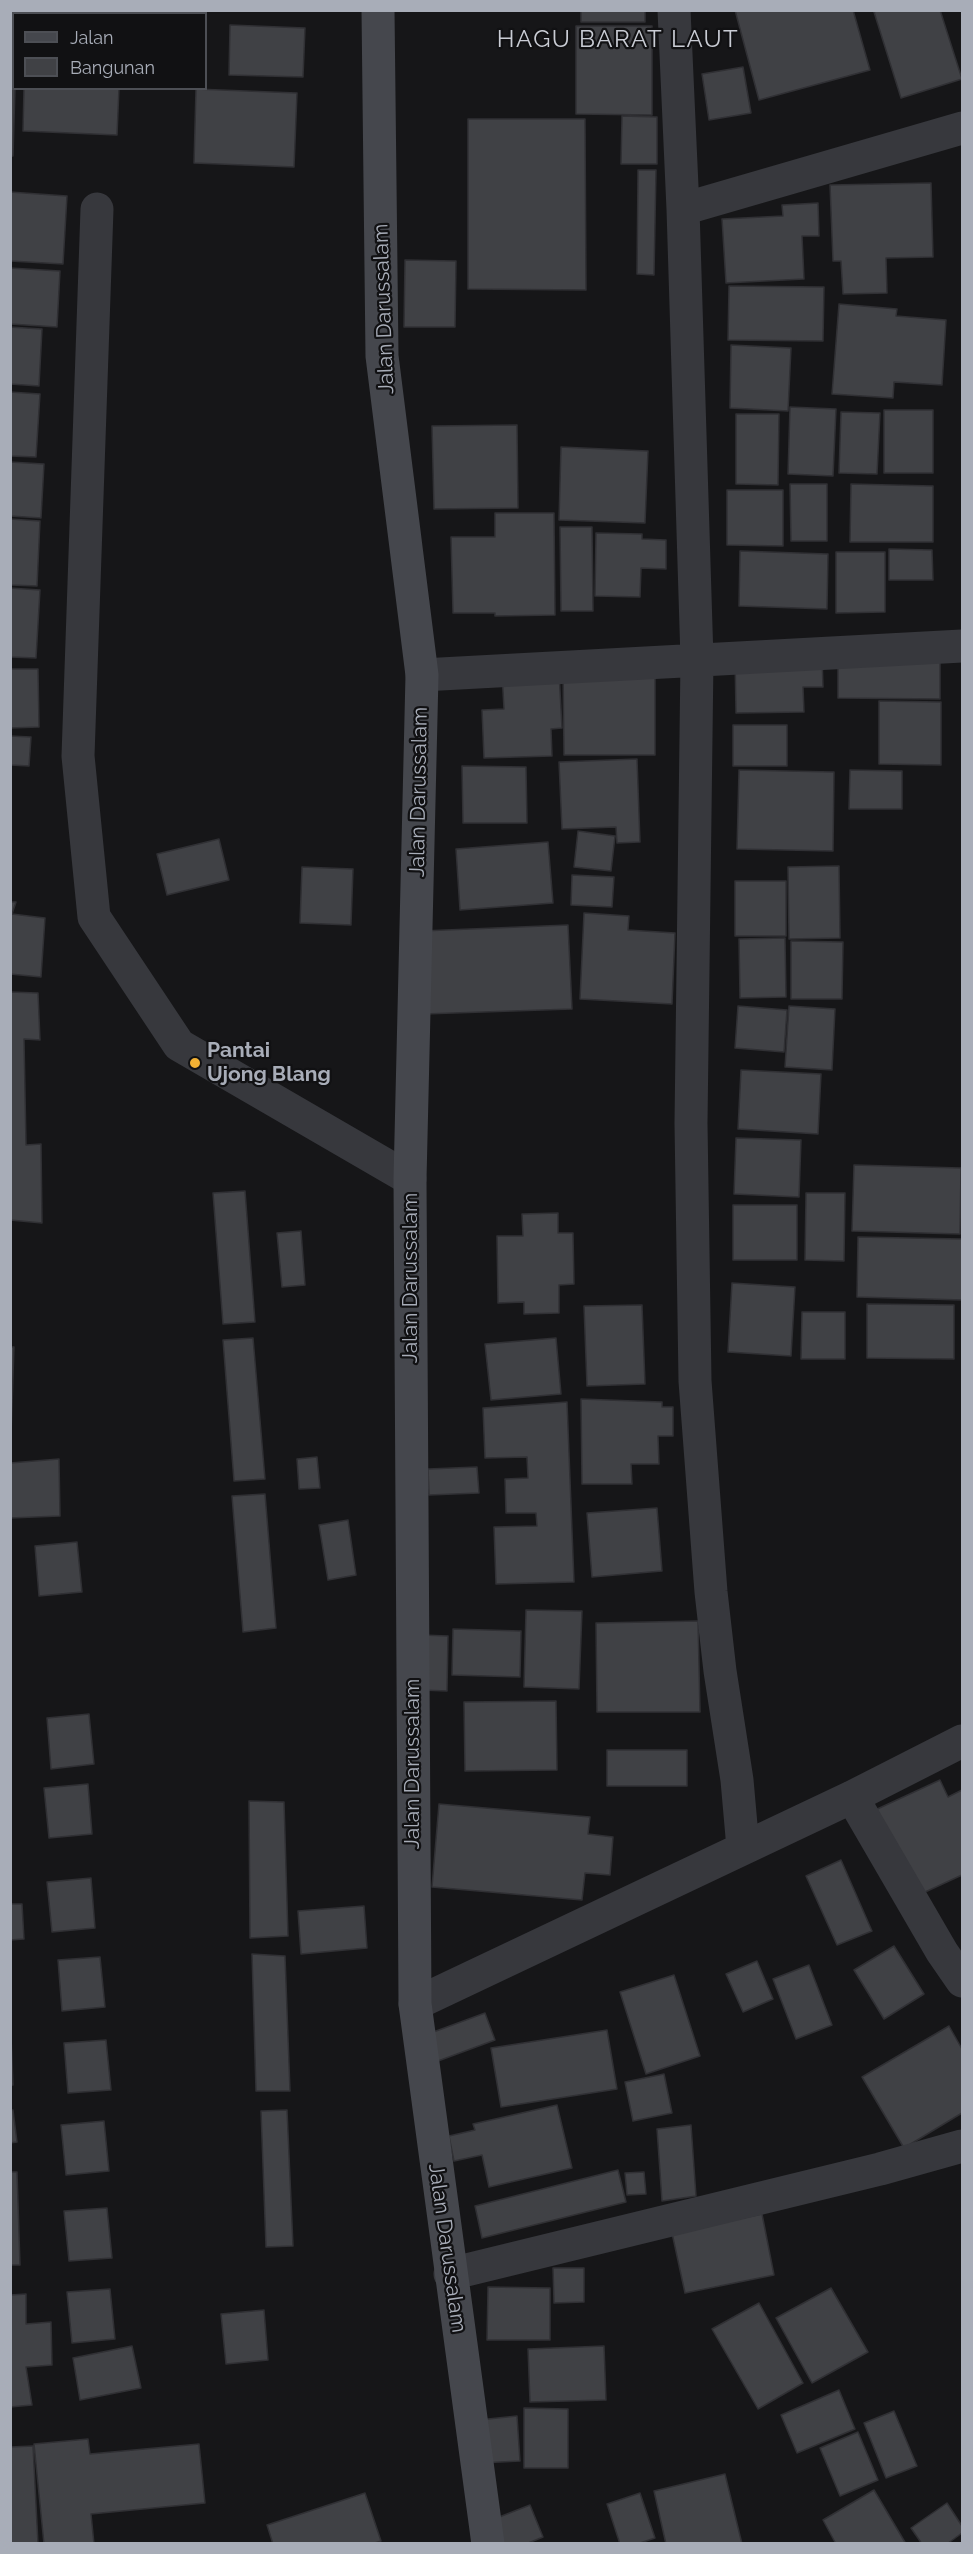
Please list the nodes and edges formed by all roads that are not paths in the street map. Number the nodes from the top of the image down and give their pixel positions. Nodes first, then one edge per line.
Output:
1 (674, 10) edge
2 (384, 12) edge
3 (963, 128) edge
4 (97, 208) dead end
5 (683, 209) junction
6 (963, 646) edge
7 (697, 659) junction
8 (422, 675) junction
9 (410, 1179) junction
10 (963, 1741) edge
11 (852, 1797) junction
12 (743, 1848) junction
13 (963, 1981) edge
14 (415, 2004) junction
15 (963, 2146) edge
16 (450, 2274) junction
17 (488, 2544) edge

1 - 5 street
2 - 8 street, Jalan Darussalam
3 - 5 street
4 - 9 street
5 - 7 street
6 - 7 street
7 - 8 street
7 - 12 street
8 - 9 street, Jalan Darussalam
9 - 14 street, Jalan Darussalam
10 - 11 street
11 - 12 street
11 - 13 street
12 - 14 street
14 - 16 street, Jalan Darussalam
15 - 16 street
16 - 17 street, Jalan Darussalam

